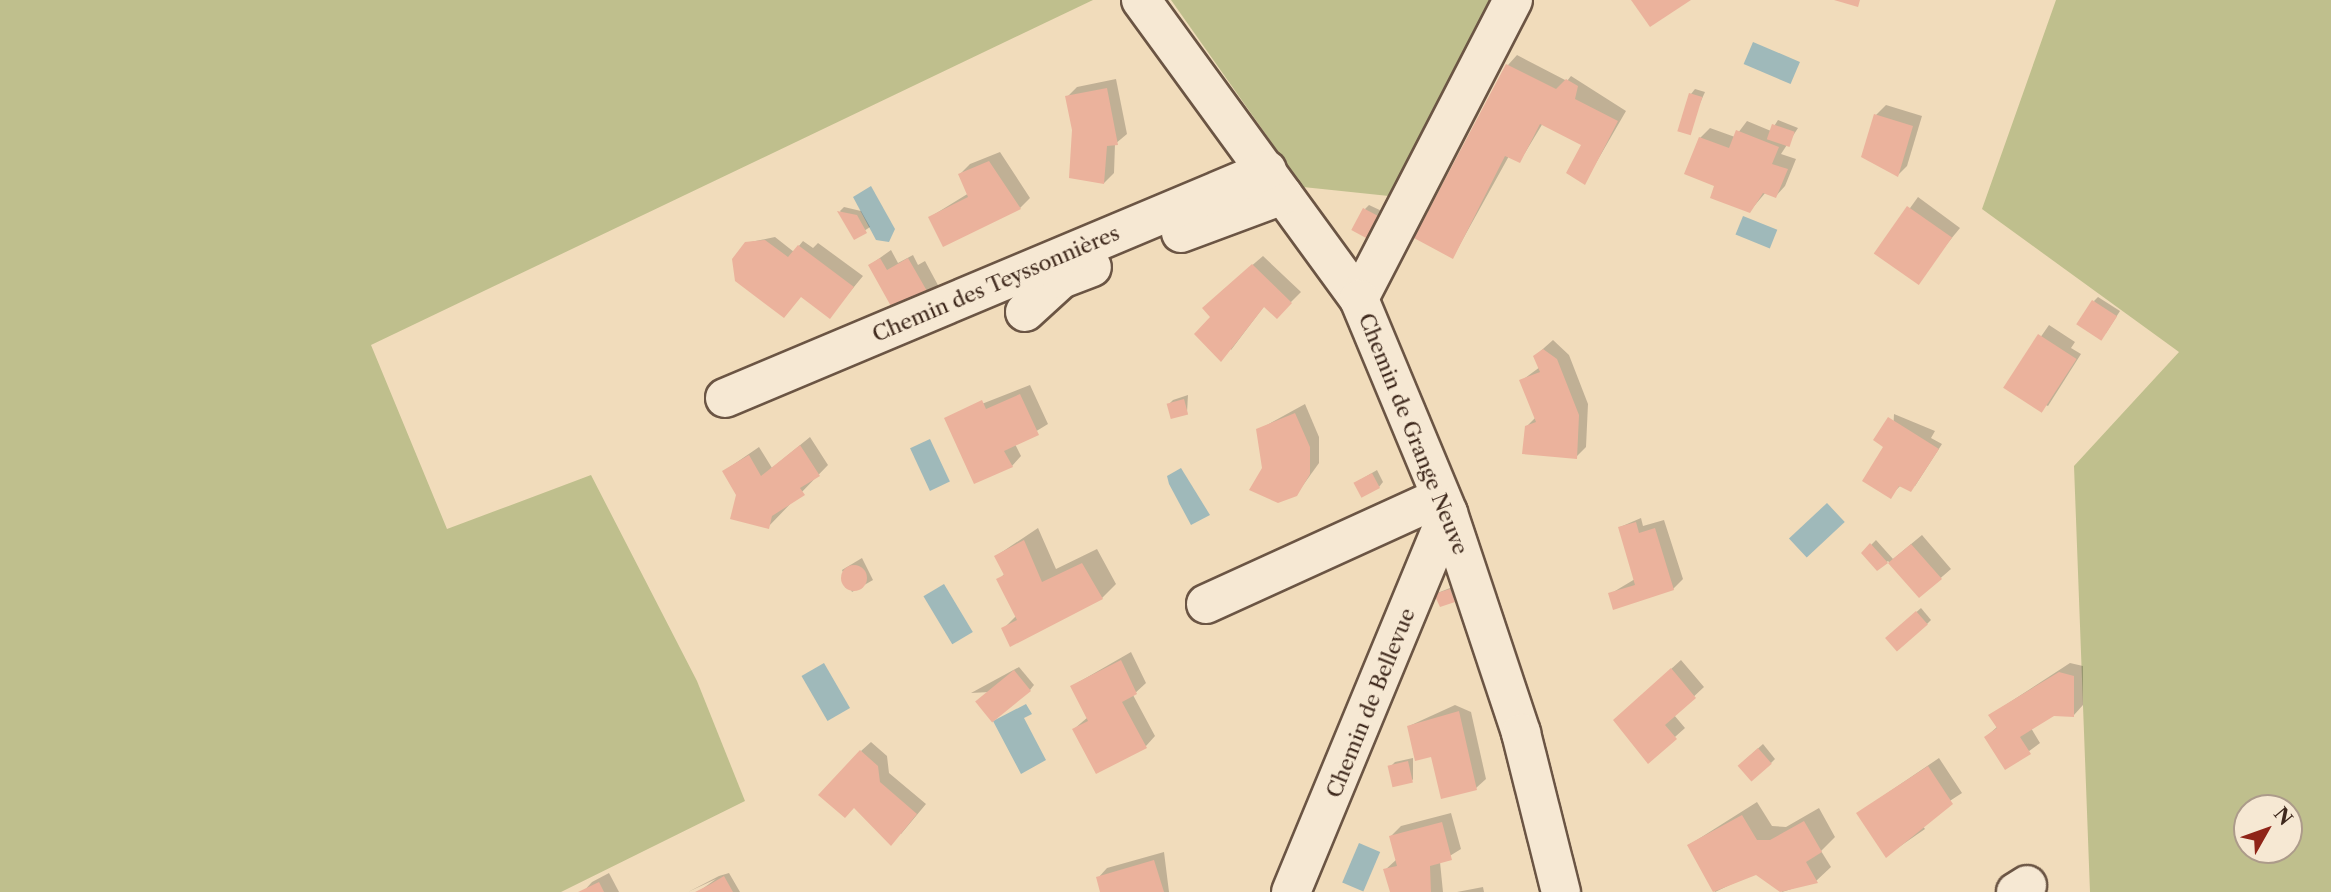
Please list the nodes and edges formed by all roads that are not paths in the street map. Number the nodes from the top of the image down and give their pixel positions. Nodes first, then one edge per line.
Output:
1 (1141, 0) edge
2 (1513, 0) edge
3 (1275, 182) junction
4 (1359, 299) junction
5 (1025, 312) dead end
6 (725, 398) dead end
7 (1445, 505) junction
8 (1206, 604) dead end
9 (1291, 892) edge
10 (1561, 892) edge

1 - 3 street
2 - 4 street, Chemin de Grange Neuve
3 - 4 street
3 - 5 street, Chemin des Teyssonnières
3 - 6 street, Chemin des Teyssonnières
4 - 7 street, Chemin de Grange Neuve
7 - 8 street
7 - 9 street, Chemin de Bellevue
7 - 10 street, Chemin de Grange Neuve

